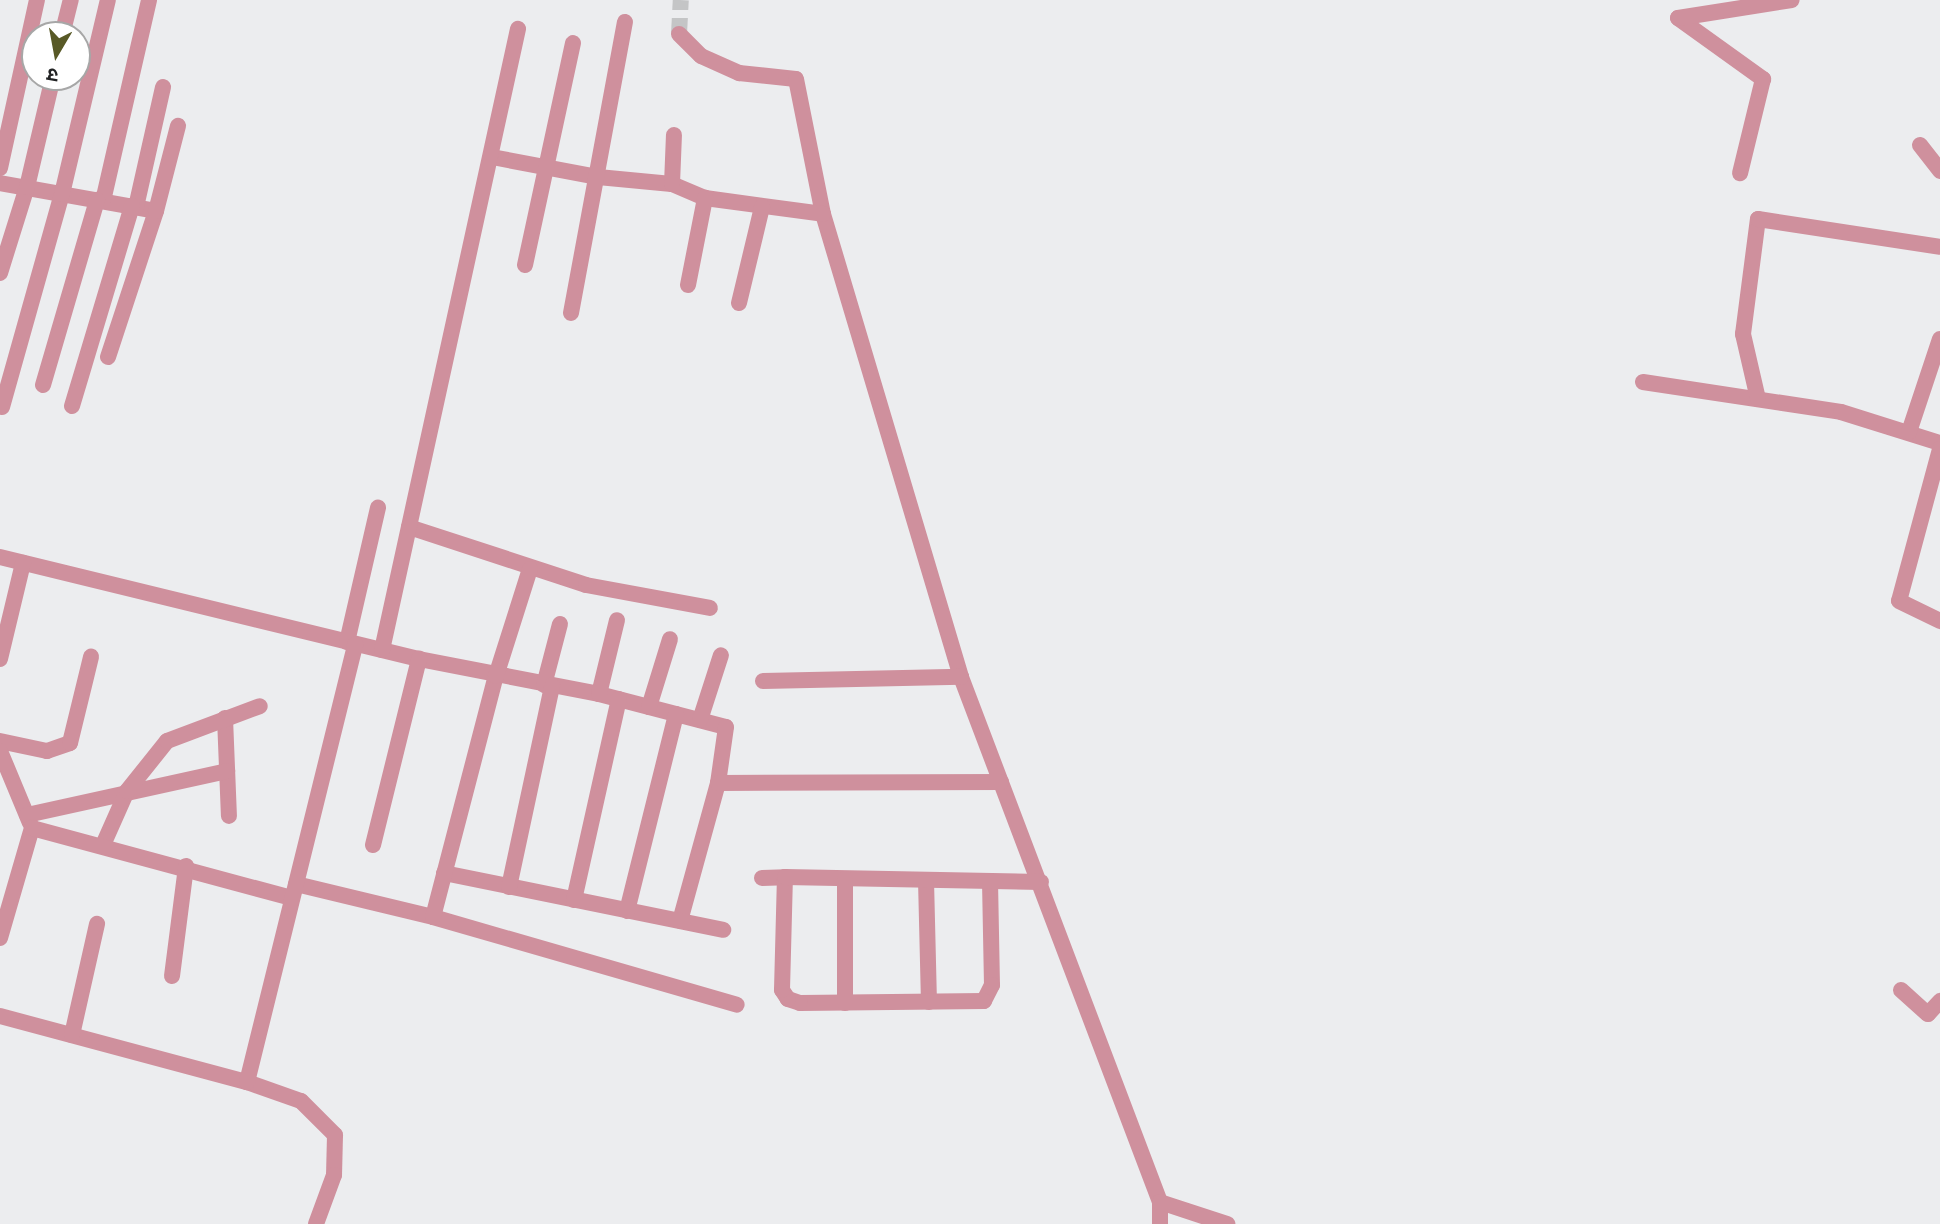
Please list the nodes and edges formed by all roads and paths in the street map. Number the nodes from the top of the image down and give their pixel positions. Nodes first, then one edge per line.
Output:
1 (37, 0) edge
2 (71, 0) edge
3 (108, 0) edge
4 (149, 0) edge
5 (1792, 0) edge
6 (66, 21) edge
7 (625, 22) dead end
8 (518, 29) dead end
9 (679, 34) dead end
10 (573, 43) dead end
11 (163, 87) dead end
12 (49, 91) edge
13 (178, 125) dead end
14 (674, 135) dead end
15 (1920, 145) dead end
16 (492, 157) junction
17 (546, 167) junction
18 (0, 168) edge
19 (1940, 171) edge
20 (1740, 173) dead end
21 (598, 177) junction
22 (0, 183) edge
23 (672, 184) junction
24 (27, 187) junction
25 (62, 194) junction
26 (705, 198) junction
27 (100, 201) junction
28 (134, 207) junction
29 (762, 207) junction
30 (156, 211) junction
31 (823, 214) junction
32 (1940, 247) edge
33 (526, 265) dead end
34 (0, 273) edge
35 (688, 285) dead end
36 (739, 303) dead end
37 (571, 313) dead end
38 (1940, 339) edge
39 (108, 357) dead end
40 (1643, 382) dead end
41 (43, 386) dead end
42 (1758, 399) junction
43 (72, 406) dead end
44 (2, 407) dead end
45 (1909, 432) junction
46 (1940, 443) edge
47 (1940, 449) edge
48 (377, 508) dead end
49 (409, 527) junction
50 (0, 557) edge
51 (23, 563) junction
52 (530, 569) junction
53 (710, 608) dead end
54 (617, 620) dead end
55 (1940, 621) edge
56 (560, 624) dead end
57 (670, 639) dead end
58 (351, 643) junction
59 (382, 650) junction
60 (720, 655) dead end
61 (91, 657) dead end
62 (0, 659) edge
63 (419, 659) junction
64 (496, 676) junction
65 (961, 677) junction
66 (763, 681) dead end
67 (548, 686) junction
68 (599, 694) junction
69 (619, 699) junction
70 (260, 706) dead end
71 (649, 707) junction
72 (676, 714) junction
73 (225, 718) junction
74 (700, 720) junction
75 (0, 741) edge
76 (0, 751) edge
77 (227, 771) junction
78 (1001, 782) junction
79 (718, 783) junction
80 (127, 791) junction
81 (229, 816) dead end
82 (29, 822) junction
83 (103, 845) junction
84 (373, 845) dead end
85 (186, 866) junction
86 (444, 873) junction
87 (785, 877) junction
88 (762, 878) dead end
89 (845, 879) junction
90 (926, 880) junction
91 (990, 881) junction
92 (1041, 882) junction
93 (509, 887) junction
94 (294, 891) junction
95 (574, 900) junction
96 (627, 911) junction
97 (433, 917) junction
98 (680, 921) junction
99 (97, 924) dead end
100 (723, 930) dead end
101 (0, 938) edge
102 (172, 976) dead end
103 (1901, 990) dead end
104 (1940, 1001) edge
105 (929, 1002) junction
106 (845, 1003) junction
107 (737, 1005) dead end
108 (0, 1016) edge
109 (72, 1035) junction
110 (247, 1082) junction
111 (1160, 1202) junction
112 (316, 1224) edge
113 (1160, 1224) edge
114 (1227, 1224) edge

1 - 18 street
2 - 6 street
3 - 25 street
4 - 27 street
5 - 20 street
7 - 21 street
8 - 16 street
9 - 31 street
10 - 17 street
11 - 28 street
12 - 24 street
13 - 30 street
14 - 23 street
15 - 19 street
16 - 17 street
16 - 49 street
17 - 21 street
17 - 33 street
21 - 23 street
21 - 37 street
22 - 24 street
23 - 26 street
24 - 25 street
24 - 34 street
25 - 27 street
25 - 44 street
26 - 29 street
26 - 35 street
27 - 28 street
27 - 41 street
28 - 30 street
28 - 43 street
29 - 31 street
29 - 36 street
30 - 39 street
31 - 65 street
32 - 42 street
38 - 45 street
40 - 42 street
42 - 45 street
45 - 46 street
47 - 55 street
48 - 58 street
49 - 52 street
49 - 59 street
50 - 51 street
51 - 58 street
51 - 62 street
52 - 53 street
52 - 64 street
54 - 68 street
56 - 67 street
57 - 71 street
58 - 59 street
58 - 94 street
59 - 63 street
60 - 74 street
61 - 75 street
63 - 64 street
63 - 84 street
64 - 67 street
64 - 86 street
65 - 66 street
65 - 78 street
67 - 68 street
67 - 93 street
68 - 69 street
69 - 71 street
69 - 95 street
70 - 73 street
71 - 72 street
72 - 74 street
72 - 96 street
73 - 77 street
73 - 80 street
74 - 79 street
76 - 82 street
77 - 80 street
77 - 81 street
78 - 79 street
78 - 92 street
79 - 98 street
80 - 82 street
80 - 83 street
82 - 83 street
82 - 101 street
83 - 85 street
85 - 94 street
85 - 102 street
86 - 93 street
86 - 97 street
87 - 88 street
87 - 89 street
87 - 106 street
89 - 90 street
89 - 106 street
90 - 91 street
90 - 105 street
91 - 92 street
91 - 105 street
92 - 111 street
93 - 95 street
94 - 97 street
94 - 110 street
95 - 96 street
96 - 98 street
97 - 107 street
98 - 100 street
99 - 109 street
103 - 104 street
105 - 106 street
108 - 109 street
109 - 110 street
110 - 112 street
111 - 113 street
111 - 114 street

